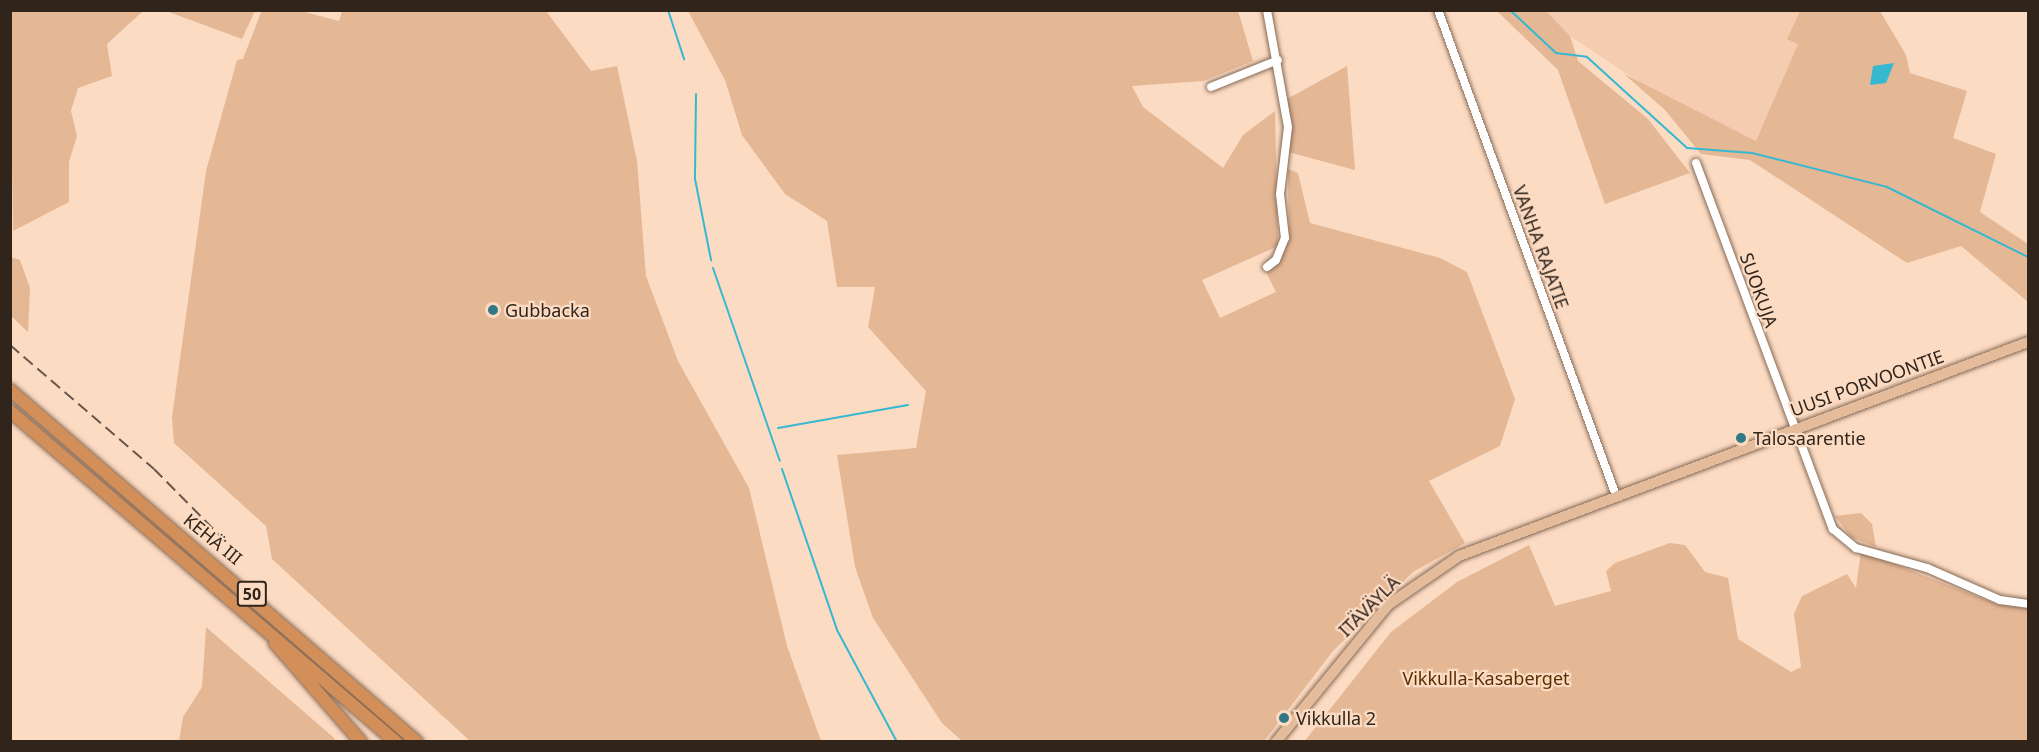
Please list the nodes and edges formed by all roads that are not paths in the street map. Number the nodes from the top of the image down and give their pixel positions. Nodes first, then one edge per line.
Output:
1 (1267, 10) edge
2 (1438, 10) edge
3 (1278, 60) junction
4 (1211, 87) dead end
5 (1696, 163) dead end
6 (1267, 267) dead end
7 (2028, 342) edge
8 (10, 390) edge
9 (10, 411) edge
10 (1795, 428) junction
11 (1615, 493) junction
12 (1515, 531) joint
13 (222, 589) junction
14 (2028, 604) edge
15 (361, 741) edge
16 (396, 741) edge
17 (417, 741) edge
18 (1276, 741) edge

1 - 3 street
2 - 11 street, VANHA RAJATIE
3 - 4 street
3 - 6 street
5 - 10 street, SUOKUJA
7 - 10 main road, UUSI PORVOONTIE
8 - 17 highway, KEHÄ III / 50
9 - 13 highway, KEHÄ III / 50
10 - 11 main road, UUSI PORVOONTIE
10 - 14 street
11 - 12 main road, UUSI PORVOONTIE
12 - 18 main road, ITÄVÄYLÄ
13 - 15 highway
13 - 16 highway

